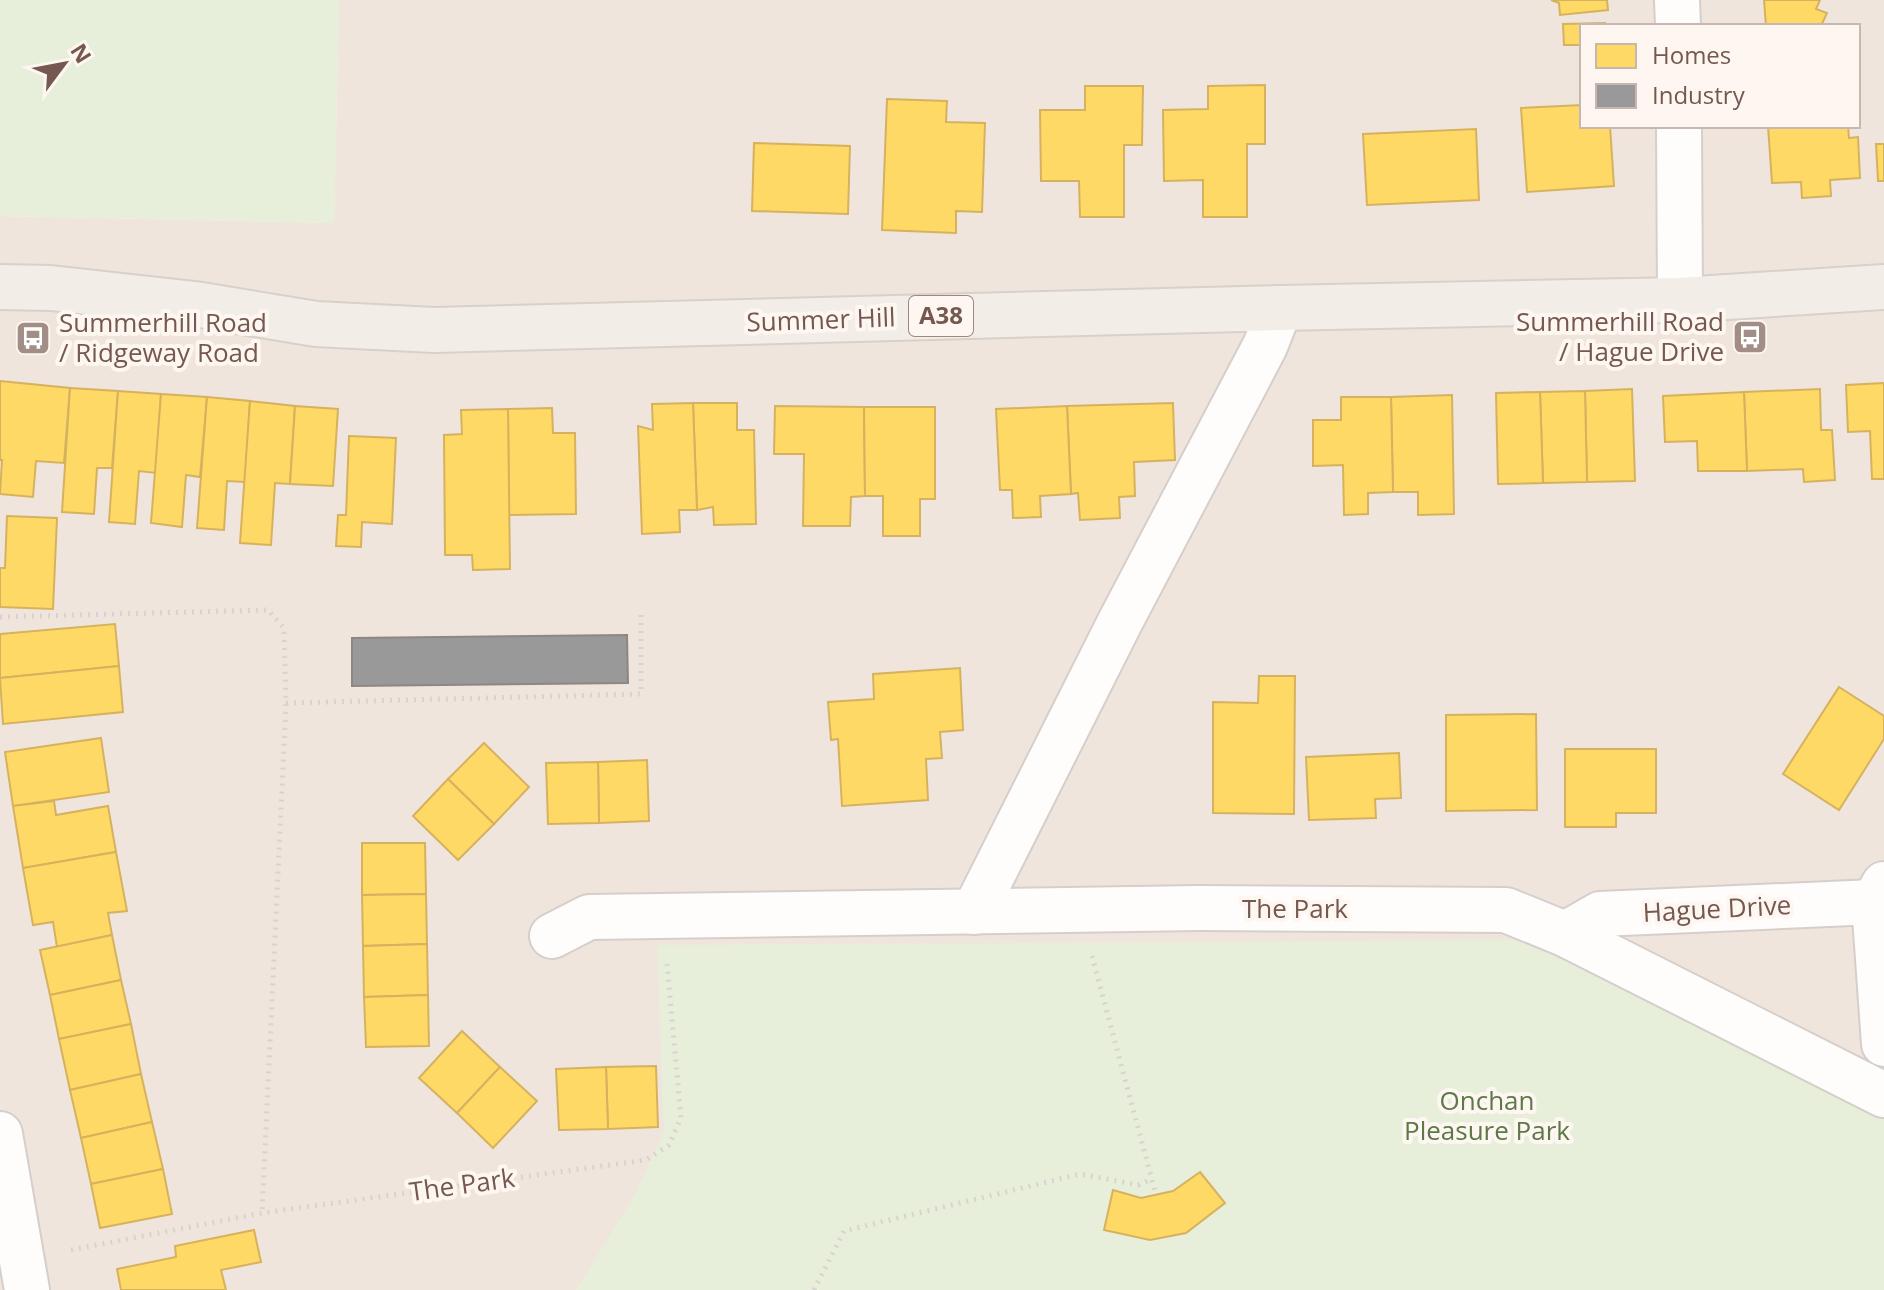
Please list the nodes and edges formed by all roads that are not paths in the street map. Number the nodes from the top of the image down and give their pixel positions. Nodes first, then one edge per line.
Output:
1 (1677, 0) edge
2 (1678, 24) edge
3 (1679, 128) edge
4 (0, 287) edge
5 (1884, 287) edge
6 (1680, 300) junction
7 (1280, 308) junction
8 (1879, 893) edge
9 (974, 912) junction
10 (1565, 934) junction
11 (552, 936) dead end
12 (1884, 1044) edge
13 (1884, 1095) edge
14 (0, 1134) edge
15 (25, 1274) edge

1 - 2 street
3 - 6 street
4 - 7 main road, Summer Hill / A38
5 - 6 main road, Summer Hill / A38
6 - 7 main road, Summer Hill / A38
7 - 9 street
8 - 10 street, Hague Drive
8 - 12 street, Hague Drive
9 - 10 street, The Park
9 - 11 street, The Park
10 - 13 street, The Park
14 - 15 street

